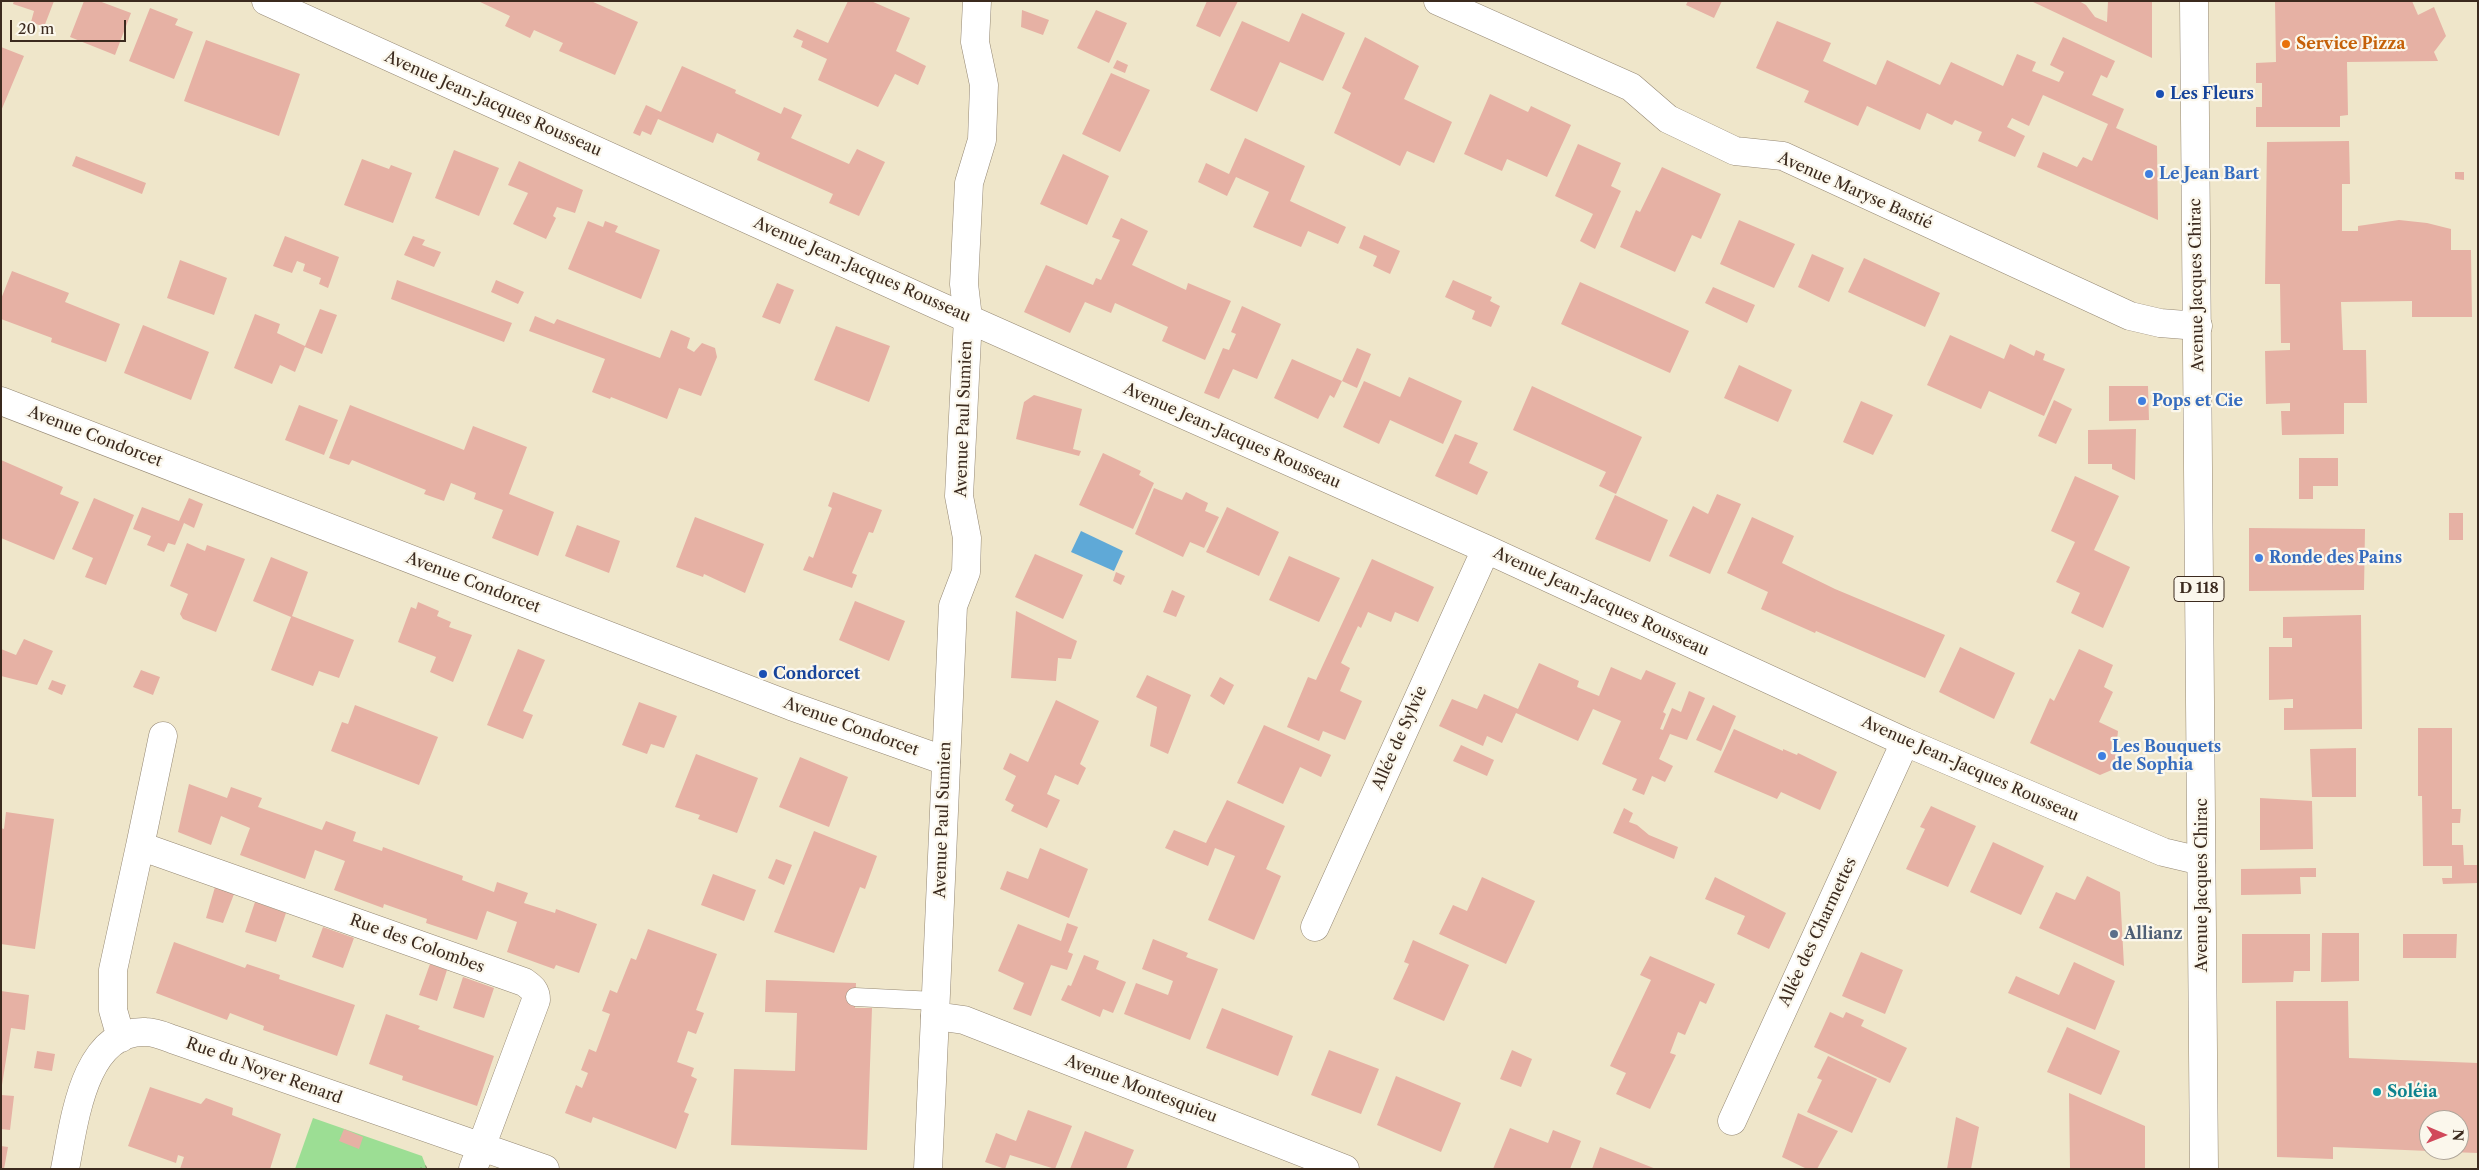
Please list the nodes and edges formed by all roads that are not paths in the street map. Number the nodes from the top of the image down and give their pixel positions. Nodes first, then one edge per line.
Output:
1 (266, 1) edge
2 (978, 1) edge
3 (1438, 1) edge
4 (2194, 1) edge
5 (968, 318) junction
6 (2198, 326) junction
7 (1, 401) edge
8 (1486, 549) junction
9 (163, 736) dead end
10 (1905, 742) junction
11 (946, 761) junction
12 (140, 846) junction
13 (2201, 861) junction
14 (1315, 927) dead end
15 (855, 997) dead end
16 (935, 1009) junction
17 (121, 1038) junction
18 (1732, 1121) dead end
19 (477, 1158) edge
20 (65, 1169) edge
21 (545, 1169) edge
22 (928, 1169) edge
23 (1345, 1169) edge
24 (2204, 1169) edge

1 - 5 street, Avenue Jean-Jacques Rousseau
2 - 5 street, Avenue Paul Sumien
3 - 6 street, Avenue Maryse Bastié
4 - 6 street, Avenue Jacques Chirac / D 118
5 - 8 street, Avenue Jean-Jacques Rousseau
5 - 11 street, Avenue Paul Sumien
6 - 13 street, Avenue Jacques Chirac / D 118
7 - 11 street, Avenue Condorcet
8 - 10 street, Avenue Jean-Jacques Rousseau
8 - 14 street, Allée de Sylvie
9 - 12 street
10 - 13 street, Avenue Jean-Jacques Rousseau
10 - 18 street, Allée des Charmettes
11 - 16 street, Avenue Paul Sumien
12 - 17 street
12 - 19 street, Rue des Colombes
13 - 24 street, Avenue Jacques Chirac / D 118
15 - 16 lane
16 - 22 street, Avenue Paul Sumien
16 - 23 street, Avenue Montesquieu
17 - 19 street, Rue du Noyer Renard
17 - 20 street, Rue du Noyer Renard
19 - 21 street, Rue du Noyer Renard

